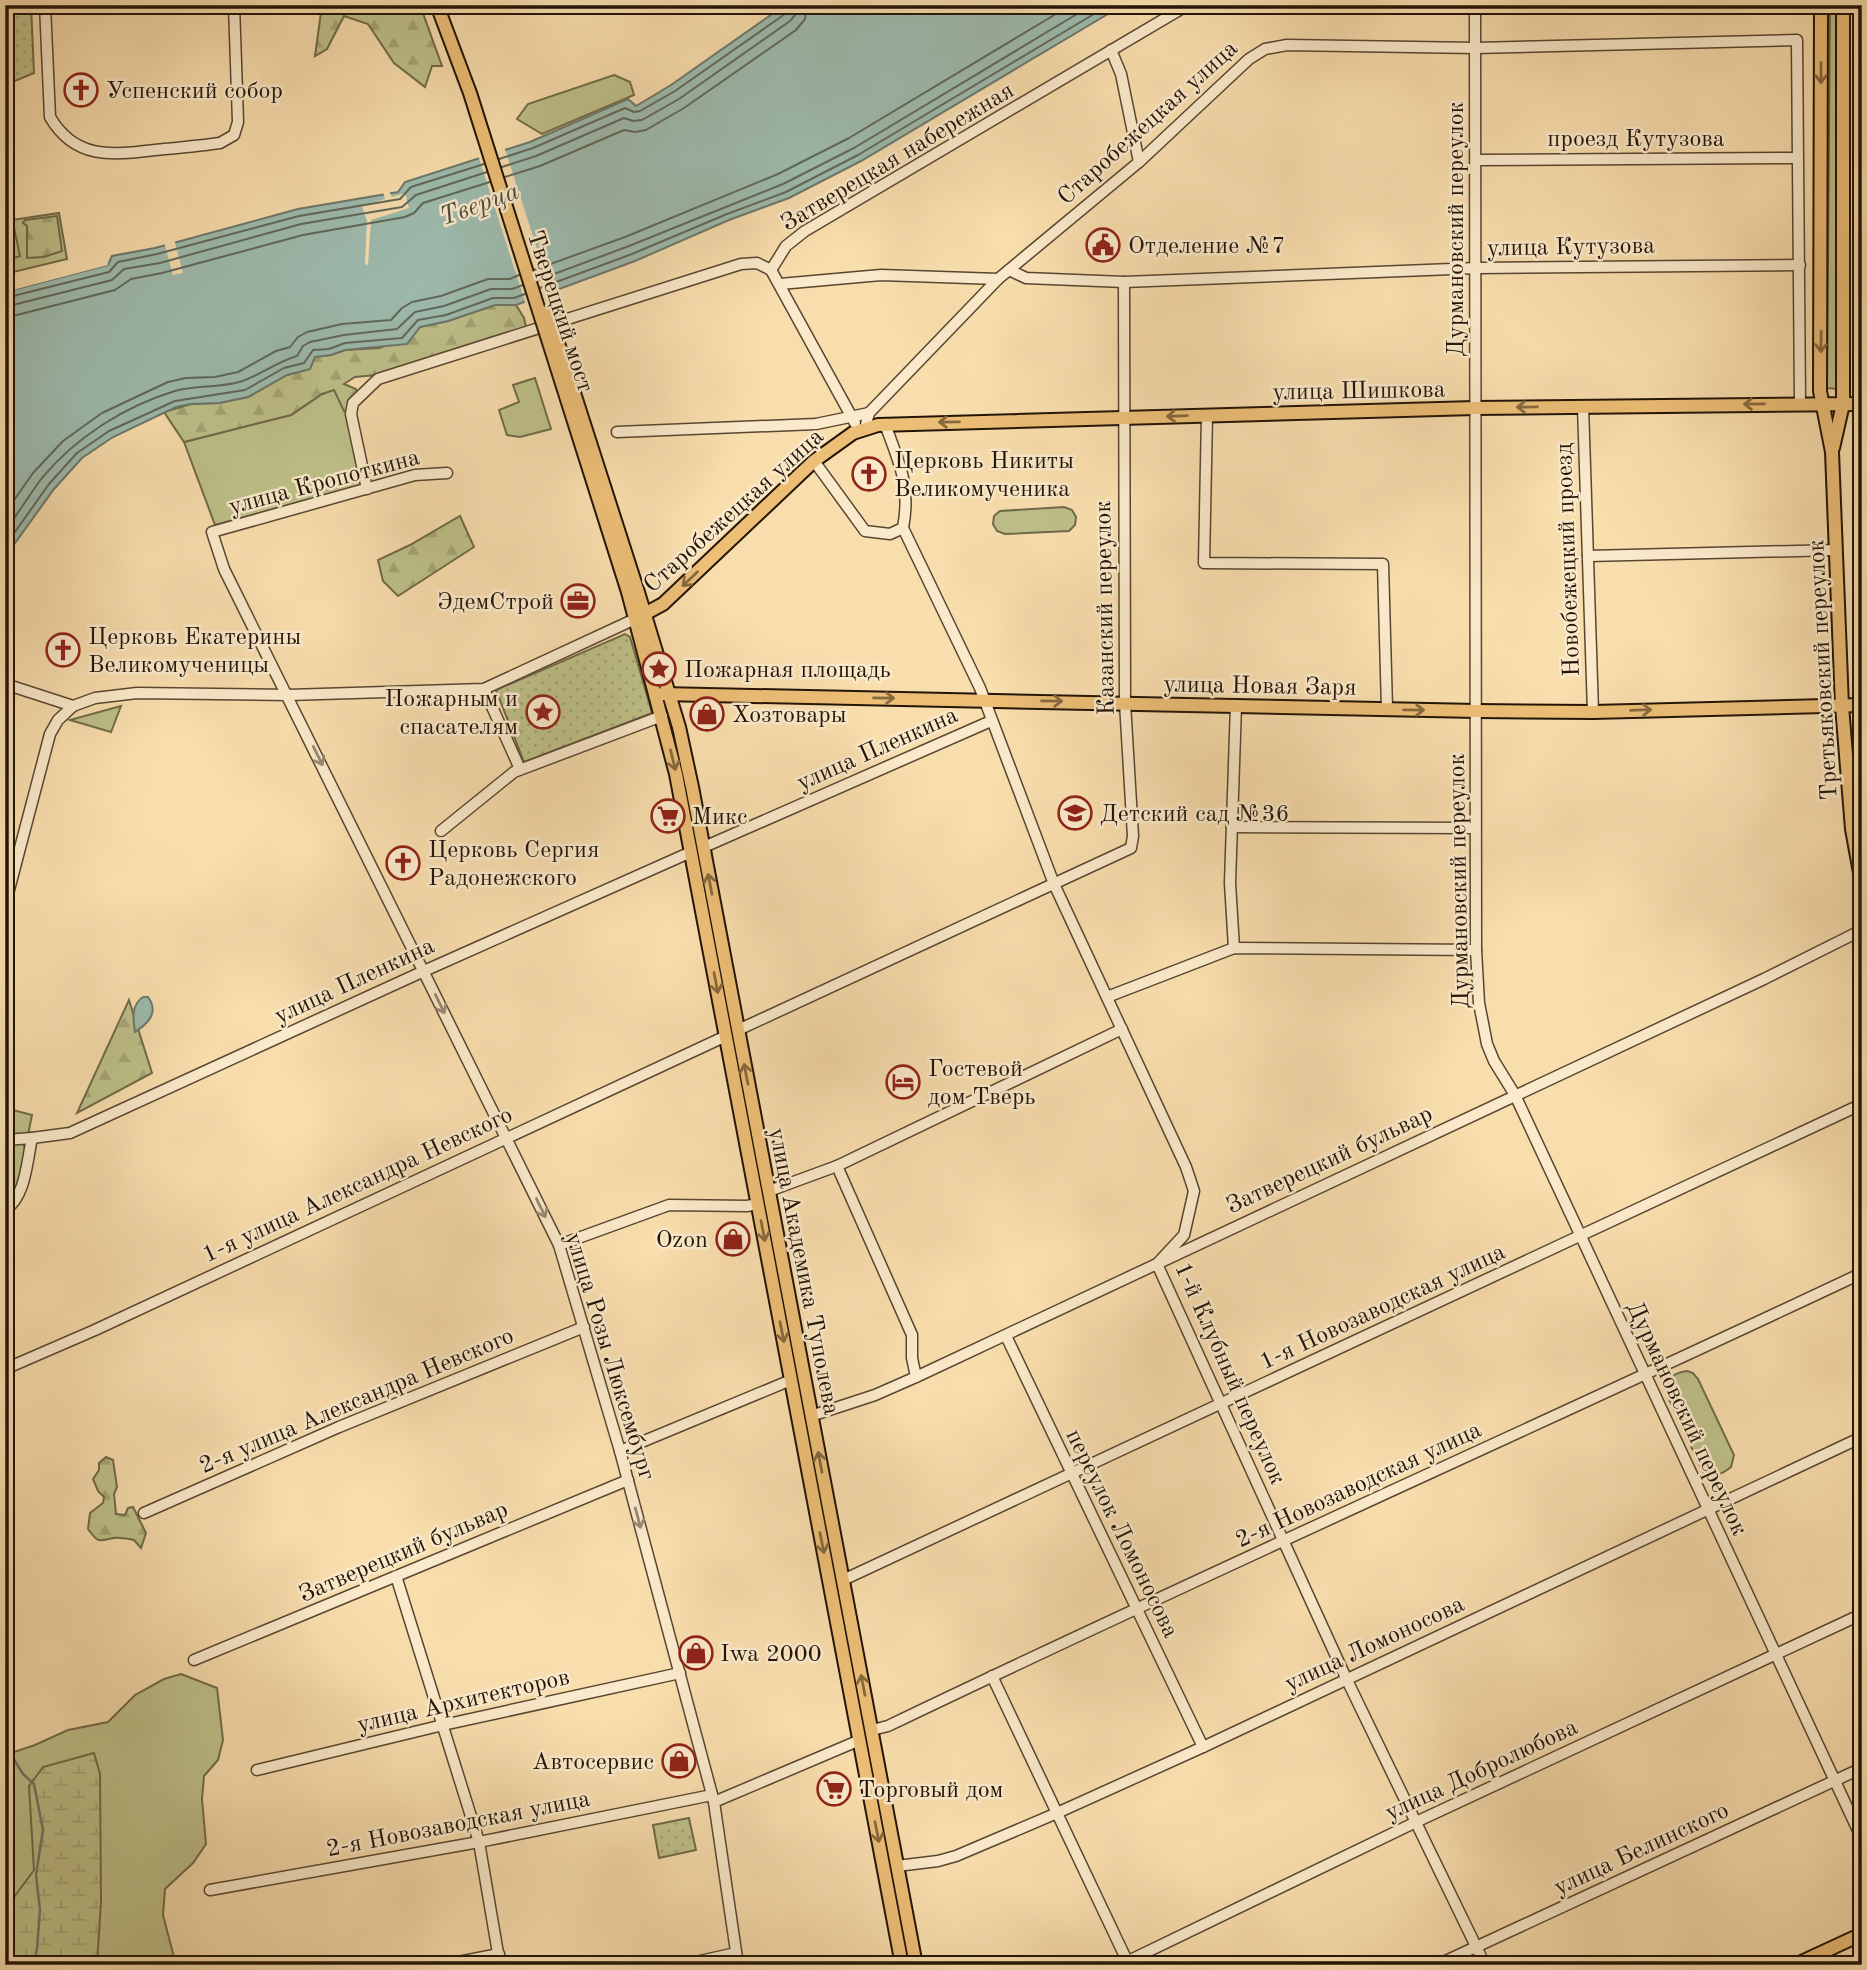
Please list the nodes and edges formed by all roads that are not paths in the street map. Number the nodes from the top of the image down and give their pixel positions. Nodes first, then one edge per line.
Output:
1 (45, 5) edge
2 (234, 5) edge
3 (437, 5) edge
4 (446, 5) edge
5 (1188, 5) edge
6 (1475, 5) edge
7 (1821, 5) edge
8 (1843, 5) edge
9 (1475, 48) junction
10 (1111, 50) junction
11 (1797, 158) junction
12 (1476, 160) junction
13 (1139, 162) junction
14 (1800, 265) junction
15 (1477, 268) junction
16 (771, 270) junction
17 (1009, 270) junction
18 (998, 279) junction
19 (1124, 282) junction
20 (780, 284) junction
21 (1800, 404) junction
22 (1822, 404) junction
23 (1843, 404) junction
24 (1862, 404) edge
25 (1583, 406) junction
26 (1475, 408) junction
27 (869, 413) junction
28 (1207, 415) junction
29 (854, 418) junction
30 (1124, 418) junction
31 (885, 424) junction
32 (862, 429) junction
33 (617, 432) dead end
34 (1832, 452) junction
35 (814, 461) junction
36 (447, 473) dead end
37 (367, 489) junction
38 (903, 528) junction
39 (212, 532) joint
40 (1836, 550) junction
41 (1588, 556) junction
42 (632, 590) junction
43 (640, 617) junction
44 (5, 684) edge
45 (484, 689) junction
46 (306, 694) junction
47 (663, 694) junction
48 (288, 695) junction
49 (984, 700) junction
50 (1125, 703) junction
51 (1236, 705) junction
52 (1862, 705) edge
53 (72, 706) junction
54 (1842, 706) junction
55 (1387, 709) junction
56 (1477, 711) junction
57 (1593, 712) junction
58 (662, 716) junction
59 (300, 720) junction
60 (990, 721) junction
61 (678, 723) junction
62 (520, 769) junction
63 (1232, 827) junction
64 (1475, 828) junction
65 (441, 831) dead end
66 (704, 847) junction
67 (691, 852) junction
68 (1054, 884) junction
69 (1862, 884) edge
70 (5, 905) edge
71 (1862, 930) edge
72 (1234, 948) junction
73 (1476, 950) junction
74 (424, 971) junction
75 (1107, 997) junction
76 (1122, 1029) junction
77 (732, 1033) junction
78 (1515, 1095) junction
79 (1862, 1104) edge
80 (32, 1138) junction
81 (506, 1138) junction
82 (5, 1140) edge
83 (837, 1166) junction
84 (769, 1191) junction
85 (758, 1204) junction
86 (5, 1210) edge
87 (1579, 1237) junction
88 (559, 1245) junction
89 (1157, 1264) junction
90 (1862, 1273) edge
91 (584, 1328) junction
92 (1006, 1336) junction
93 (5, 1369) edge
94 (1645, 1375) junction
95 (916, 1377) junction
96 (791, 1380) junction
97 (796, 1404) junction
98 (1223, 1405) junction
99 (811, 1416) junction
100 (1862, 1437) edge
101 (620, 1451) junction
102 (1072, 1475) junction
103 (628, 1480) junction
104 (1707, 1509) junction
105 (144, 1513) dead end
106 (1283, 1542) junction
107 (396, 1576) junction
108 (843, 1580) junction
109 (1135, 1608) junction
110 (1862, 1614) edge
111 (1776, 1656) junction
112 (194, 1660) dead end
113 (680, 1673) junction
114 (992, 1676) junction
115 (1346, 1678) junction
116 (855, 1717) junction
117 (443, 1725) junction
118 (872, 1730) junction
119 (860, 1740) junction
120 (1203, 1747) junction
121 (876, 1752) junction
122 (1862, 1768) edge
123 (257, 1770) dead end
124 (1834, 1782) junction
125 (713, 1799) junction
126 (1058, 1813) junction
127 (1416, 1822) junction
128 (1862, 1839) edge
129 (479, 1842) junction
130 (897, 1866) junction
131 (210, 1890) dead end
132 (1862, 1934) edge
133 (1476, 1947) junction
134 (736, 1953) junction
135 (500, 1959) edge
136 (1125, 1964) edge
137 (443, 1965) edge
138 (682, 1965) edge
139 (738, 1965) edge
140 (902, 1965) edge
141 (916, 1965) edge
142 (1437, 1965) edge
143 (1485, 1965) edge
144 (1795, 1965) edge

1 - 2 street
3 - 42 main road, Тверецкий мост, bridge
4 - 42 main road, Тверецкий мост, bridge
5 - 10 street, Затверецкая набережная
6 - 9 street, Дурмановский переулок
7 -> 22 main road, Третьяковский переулок
8 - 23 main road, Третьяковский переулок
9 - 11 street, Старобежецкая улица
9 - 12 street, Дурмановский переулок
9 - 13 street, Старобежецкая улица
10 - 13 street
10 - 16 street, Затверецкая набережная
11 - 12 street, проезд Кутузова
11 - 14 street
12 - 15 street, Дурмановский переулок
13 - 17 street, Старобежецкая улица
14 - 15 street, улица Кутузова
14 - 21 street
15 - 19 street, улица Кутузова
15 - 26 street, Дурмановский переулок
16 - 20 street
16 - 37 street
17 - 18 street, Старобежецкая улица
17 - 19 street, улица Кутузова
18 - 20 street
18 - 27 street, Старобежецкая улица
19 - 30 street, Казанский переулок
20 - 29 street
21 - 22 main road, улица Шишкова
21 -> 25 main road, улица Шишкова
22 - 23 main road, улица Шишкова
22 - 34 main road, Третьяковский переулок
23 - 24 main road, улица Шишкова
23 - 34 main road, Третьяковский переулок
25 -> 26 main road, улица Шишкова
25 - 41 street, Новобежецкий проезд
26 - 28 main road, улица Шишкова
26 - 56 street, Дурмановский переулок
27 - 29 street
27 - 32 street, Старобежецкая улица
28 -> 30 main road, улица Шишкова
28 - 55 street
29 - 32 street
29 - 33 street
30 -> 31 main road, улица Шишкова
30 - 50 street, Казанский переулок
31 - 32 main road, улица Шишкова
31 - 38 street, 1-й Клубный переулок
32 - 35 main road, Старобежецкая улица
34 - 40 main road, Третьяковский переулок
35 - 38 street
35 -> 43 main road, Старобежецкая улица
36 - 37 street, улица Кропоткина
37 - 39 street, улица Кропоткина
38 - 49 street, 1-й Клубный переулок
39 - 48 street, улица Розы Люксембург
40 - 41 street
40 - 54 main road, Третьяковский переулок
41 - 57 street, Новобежецкий проезд
42 - 43 main road, улица Академика Туполева
43 - 45 street
43 - 47 main road, улица Академика Туполева
44 - 53 street
45 - 46 street
45 - 62 street
46 - 48 street
46 - 59 street
47 -> 49 main road, улица Новая Заря
47 - 58 main road, улица Академика Туполева
47 - 61 main road, улица Академика Туполева
48 - 53 street
48 - 59 street, улица Розы Люксембург
49 -> 50 main road, улица Новая Заря
49 - 60 street, 1-й Клубный переулок
50 - 51 main road, улица Новая Заря
50 - 68 street, Казанский переулок
51 - 55 main road, улица Новая Заря
51 - 63 street
52 - 54 main road, улица Новая Заря
53 - 70 street
57 -> 54 main road, улица Новая Заря
54 - 69 main road, Третьяковский переулок
55 -> 56 main road, улица Новая Заря
56 - 57 main road, улица Новая Заря
56 - 64 street, Дурмановский переулок
58 - 61 main road
58 - 62 street
58 -> 67 main road, улица Академика Туполева
59 -> 74 street, улица Розы Люксембург
60 - 66 street, улица Пленкина
60 - 68 street, 1-й Клубный переулок
61 - 66 main road, улица Академика Туполева
62 - 65 street
63 - 64 street
63 - 72 street
64 - 73 street, Дурмановский переулок
77 -> 66 main road, улица Академика Туполева
67 - 74 street, улица Пленкина
67 -> 77 main road, улица Академика Туполева
68 - 75 street, 1-й Клубный переулок
68 - 77 street, 1-я улица Александра Невского
71 - 78 street, Затверецкий бульвар
72 - 73 street
72 - 75 street
73 - 78 street, Дурмановский переулок
74 - 80 street, улица Пленкина
74 -> 81 street, улица Розы Люксембург
75 - 76 street, 1-й Клубный переулок
76 - 83 street
76 - 89 street, 1-й Клубный переулок
77 - 81 street, 1-я улица Александра Невского
84 -> 77 main road, улица Академика Туполева
77 - 85 main road, улица Академика Туполева
78 - 87 street, Дурмановский переулок
78 - 89 street, Затверецкий бульвар
79 - 87 street, 1-я Новозаводская улица
80 - 82 street, улица Пленкина
80 - 86 street
81 -> 88 street, улица Розы Люксембург
81 - 93 street, 1-я улица Александра Невского
83 - 84 street
83 - 95 street
84 - 99 main road, улица Академика Туполева
85 - 88 street
85 -> 96 main road, улица Академика Туполева
87 - 94 street, Дурмановский переулок
87 - 98 street, 1-я Новозаводская улица
88 - 91 street, улица Розы Люксембург
89 - 92 street, Затверецкий бульвар
89 - 98 street, 1-й Клубный переулок
90 - 94 street, 2-я Новозаводская улица
91 - 101 street, улица Розы Люксембург
91 - 105 street, 2-я улица Александра Невского
92 - 95 street, Затверецкий бульвар
92 - 102 street, переулок Ломоносова
94 - 104 street, Дурмановский переулок
94 - 106 street, 2-я Новозаводская улица
95 - 99 street, Затверецкий бульвар
96 - 97 main road, улица Академика Туполева
96 - 101 street
97 - 99 main road
97 -> 116 main road, улица Академика Туполева
98 - 102 street, 1-я Новозаводская улица
98 - 106 street, 1-й Клубный переулок
108 -> 99 main road, улица Академика Туполева
100 - 104 street, улица Ломоносова
101 - 103 street, улица Розы Люксембург
102 - 108 street, 1-я Новозаводская улица
102 - 109 street, переулок Ломоносова
103 - 107 street, Затверецкий бульвар
103 -> 113 street, улица Розы Люксембург
104 - 111 street, Дурмановский переулок
104 - 115 street, улица Ломоносова
106 - 109 street, 2-я Новозаводская улица
106 - 115 street, 1-й Клубный переулок
107 - 112 street, Затверецкий бульвар
107 - 117 street
118 -> 108 main road, улица Академика Туполева
109 - 114 street, 2-я Новозаводская улица
109 - 120 street, переулок Ломоносова
110 - 111 street, улица Добролюбова
111 - 124 street, Дурмановский переулок
111 - 127 street, улица Добролюбова
113 - 117 street, улица Архитекторов
113 - 125 street, улица Розы Люксембург
114 - 118 street, 2-я Новозаводская улица
114 - 126 street
115 - 120 street, улица Ломоносова
115 - 127 street, 1-й Клубный переулок
116 - 118 main road
116 - 119 main road, улица Академика Туполева
117 - 123 street, улица Архитекторов
117 - 129 street
118 - 121 main road, улица Академика Туполева
119 - 121 main road
119 - 125 street, 2-я Новозаводская улица
119 -> 140 main road, улица Академика Туполева
120 - 126 street, улица Ломоносова
121 - 130 main road, улица Академика Туполева
122 - 124 street, улица Белинского
124 - 128 street, Дурмановский переулок
124 - 133 street, улица Белинского
125 - 129 street, 2-я Новозаводская улица
125 - 134 street, улица Розы Люксембург
126 - 130 street, улица Ломоносова
126 - 136 street
127 - 133 street, 1-й Клубный переулок
127 - 136 street, улица Добролюбова
129 - 131 street, 2-я Новозаводская улица
129 - 135 street
130 - 141 main road, улица Академика Туполева
132 - 144 main road
133 - 142 street, улица Белинского
133 - 143 street, 1-й Клубный переулок
134 - 138 street
134 - 139 street, улица Розы Люксембург
135 - 137 street

